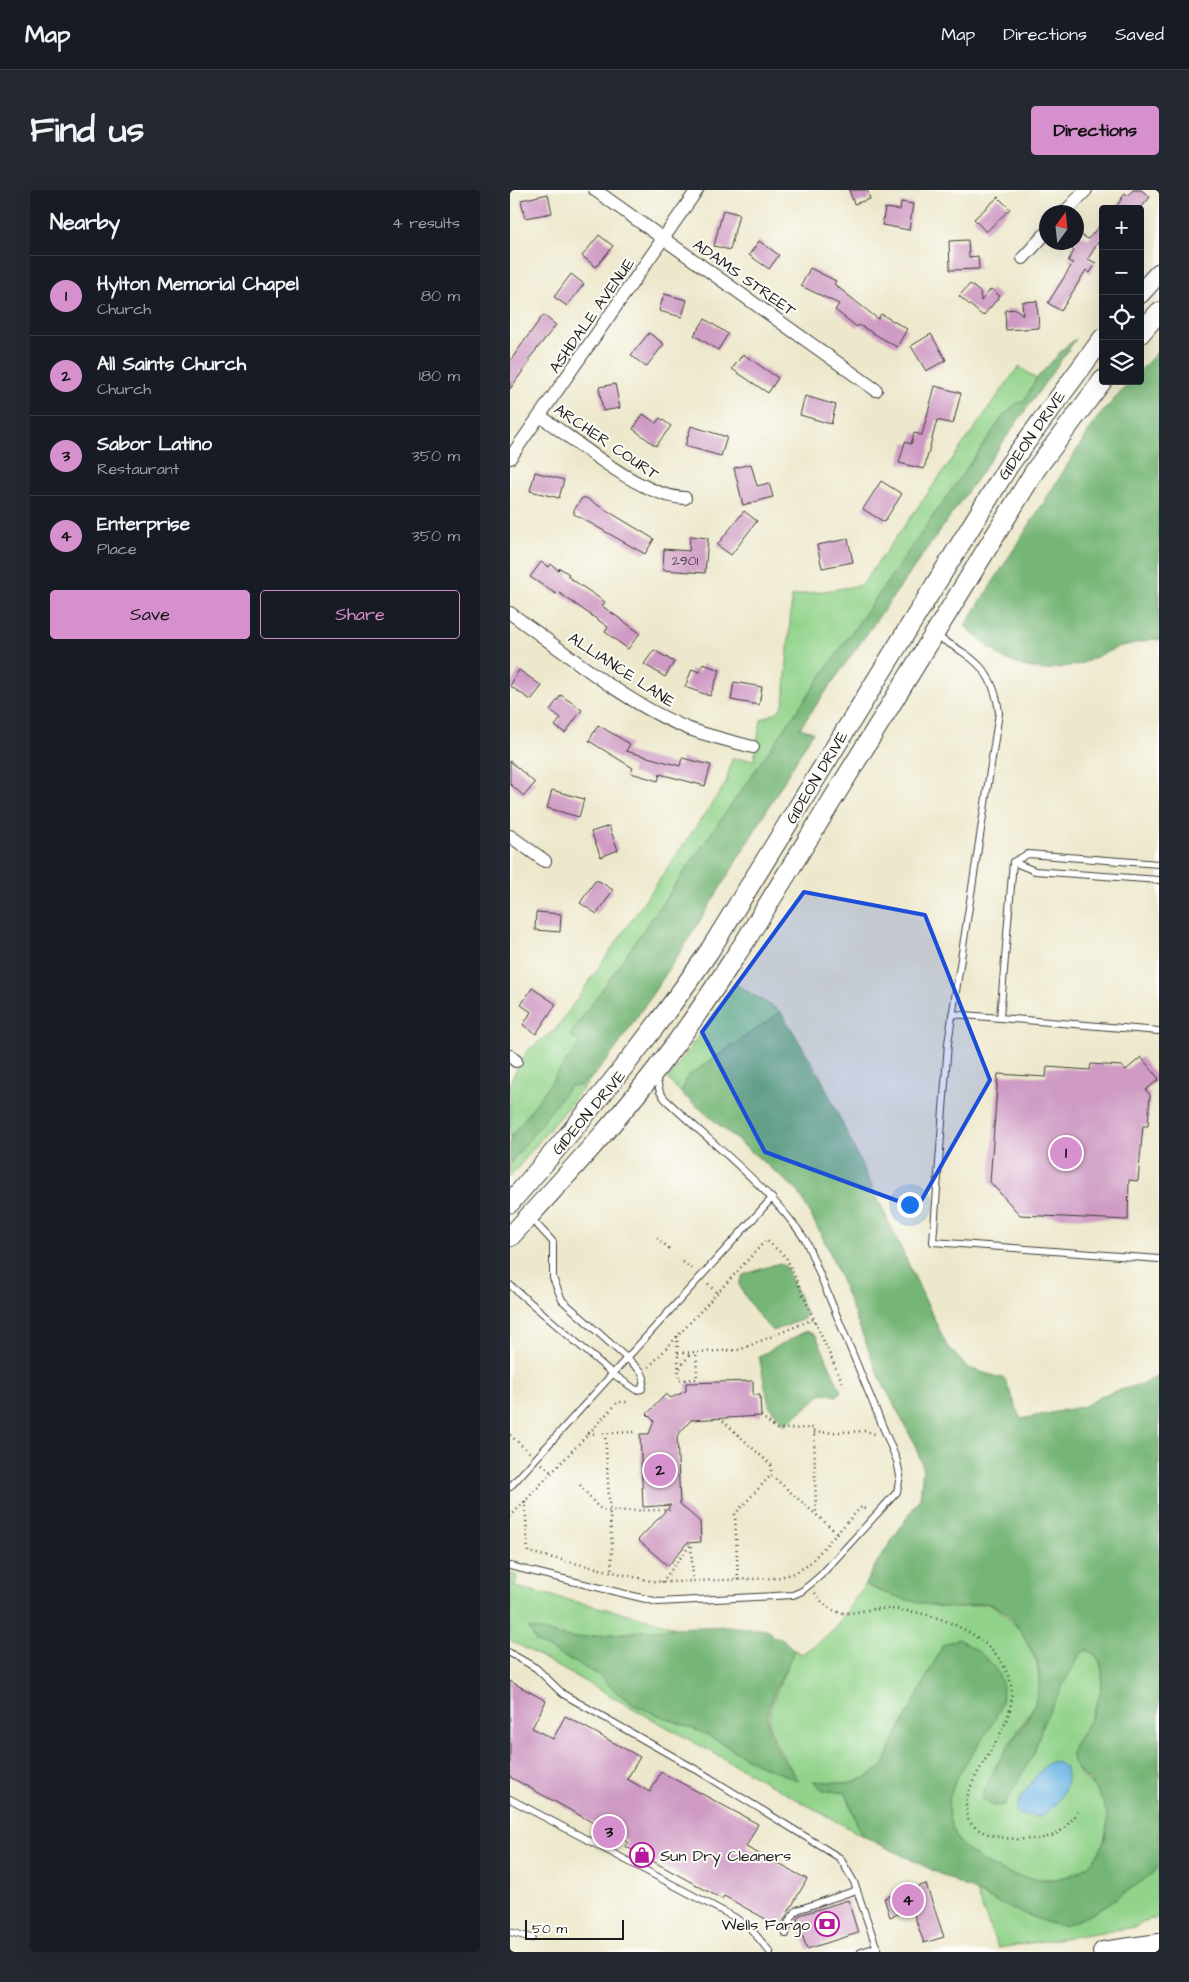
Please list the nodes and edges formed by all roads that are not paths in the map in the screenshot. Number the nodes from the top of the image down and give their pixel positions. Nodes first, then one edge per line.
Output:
1 (595, 190) edge
2 (697, 190) edge
3 (1086, 190) edge
4 (1072, 205) edge
5 (664, 239) junction
6 (1039, 241) edge
7 (1023, 258) dead end
8 (1159, 273) edge
9 (1144, 290) edge
10 (1159, 312) edge
11 (1144, 329) edge
12 (1102, 340) edge
13 (1099, 385) edge
14 (876, 390) dead end
15 (540, 416) junction
16 (510, 458) edge
17 (685, 498) dead end
18 (510, 613) edge
19 (911, 621) junction
20 (933, 634) junction
21 (753, 747) dead end
22 (510, 836) edge
23 (545, 861) dead end
24 (1012, 862) junction
25 (1159, 864) edge
26 (1159, 880) edge
27 (952, 1014) junction
28 (1000, 1018) junction
29 (1159, 1031) edge
30 (654, 1071) junction
31 (772, 1198) junction
32 (510, 1203) edge
33 (530, 1216) junction
34 (510, 1237) edge
35 (1159, 1259) edge
36 (510, 1285) edge
37 (628, 1358) junction
38 (613, 1374) junction
39 (510, 1487) edge
40 (510, 1566) edge
41 (510, 1653) edge
42 (510, 1799) edge
43 (857, 1890) junction
44 (510, 1932) edge
45 (786, 1934) dead end
46 (532, 1938) dead end
47 (1159, 1944) edge
48 (878, 1950) edge
49 (770, 1952) edge
50 (861, 1952) edge
51 (1103, 1952) edge

1 - 5 street, ADAMS STREET
2 - 5 street, ASHDALE AVENUE
3 - 4 street
5 - 14 street, ADAMS STREET
5 - 15 street, ASHDALE AVENUE
6 - 7 street
8 - 9 main road
10 - 11 main road
12 - 19 main road, GIDEON DRIVE
13 - 20 main road, GIDEON DRIVE
15 - 16 street, ASHDALE AVENUE
15 - 17 street, ARCHER COURT
18 - 21 street, ALLIANCE LANE
19 - 20 main road
19 - 32 main road, GIDEON DRIVE
20 - 27 lane
20 - 30 main road, GIDEON DRIVE
22 - 23 street
24 - 25 lane
24 - 26 lane
24 - 28 lane
27 - 28 lane
27 - 35 lane
28 - 29 lane
30 - 31 lane
30 - 33 main road, GIDEON DRIVE
31 - 37 lane
31 - 40 lane
33 - 34 main road, GIDEON DRIVE
33 - 37 lane
36 - 38 lane
37 - 38 lane
37 - 38 lane
38 - 39 lane
41 - 43 lane
42 - 49 lane
43 - 45 lane
43 - 48 lane
44 - 46 lane
47 - 51 main road
48 - 50 lane

